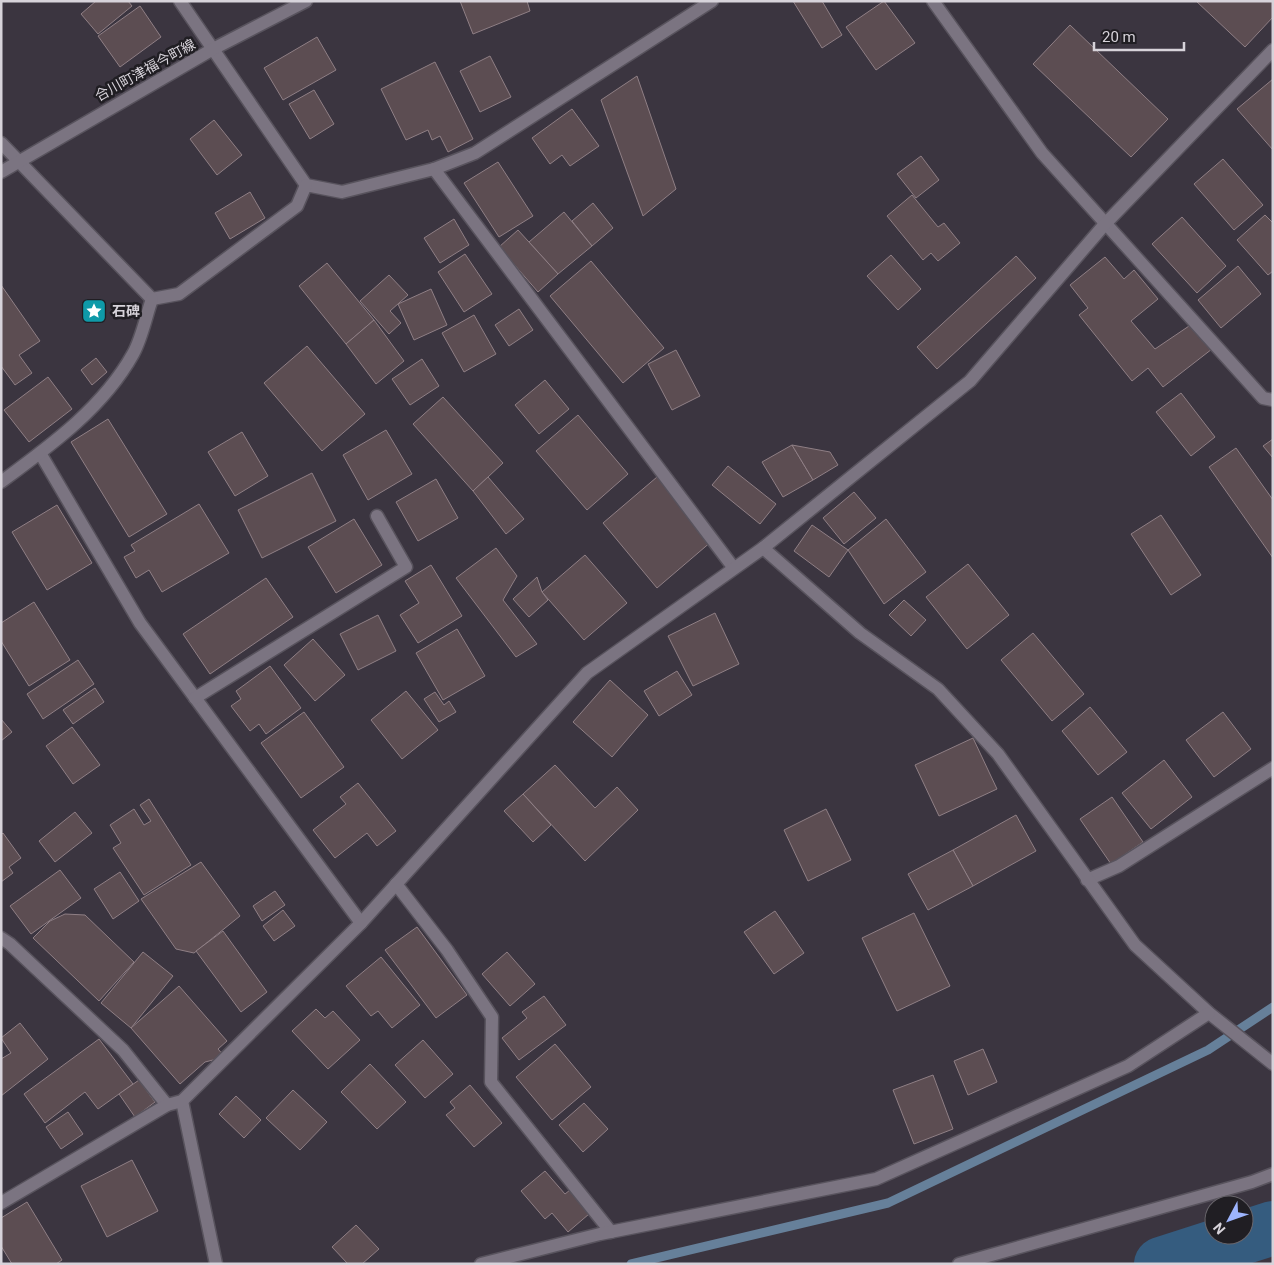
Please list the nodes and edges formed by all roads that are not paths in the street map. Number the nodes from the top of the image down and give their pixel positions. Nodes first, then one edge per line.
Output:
1 (180, 1) edge
2 (306, 1) edge
3 (712, 1) edge
4 (933, 1) edge
5 (213, 49) junction
6 (1273, 50) edge
7 (1, 143) edge
8 (17, 160) junction
9 (434, 169) junction
10 (1, 172) edge
11 (306, 185) junction
12 (1105, 224) junction
13 (152, 299) junction
14 (1273, 400) edge
15 (40, 453) junction
16 (1, 482) edge
17 (377, 516) dead end
18 (763, 548) junction
19 (733, 567) junction
20 (195, 698) junction
21 (1273, 768) edge
22 (1087, 880) junction
23 (396, 884) junction
24 (361, 923) junction
25 (1, 938) edge
26 (1209, 1013) junction
27 (1273, 1064) edge
28 (182, 1101) junction
29 (167, 1105) junction
30 (1273, 1174) edge
31 (1, 1203) edge
32 (611, 1232) junction
33 (216, 1264) edge
34 (481, 1264) edge
35 (959, 1264) edge

1 - 5 street
2 - 5 street, 合川町津福今町線
3 - 9 street
4 - 12 street
5 - 8 street, 合川町津福今町線
5 - 11 street
6 - 12 street
7 - 8 street
8 - 10 street, 合川町津福今町線
8 - 13 street
9 - 11 street
9 - 19 street
11 - 13 street
12 - 14 street
12 - 18 street
13 - 15 street
15 - 16 street
15 - 20 street
17 - 20 street
18 - 19 street
18 - 22 street
19 - 23 street
20 - 24 street
21 - 22 street
22 - 26 street
23 - 24 street
23 - 32 street
24 - 28 street
25 - 29 street
26 - 27 street
26 - 32 street
28 - 29 street
28 - 33 street
29 - 31 street
30 - 35 street
32 - 34 street

